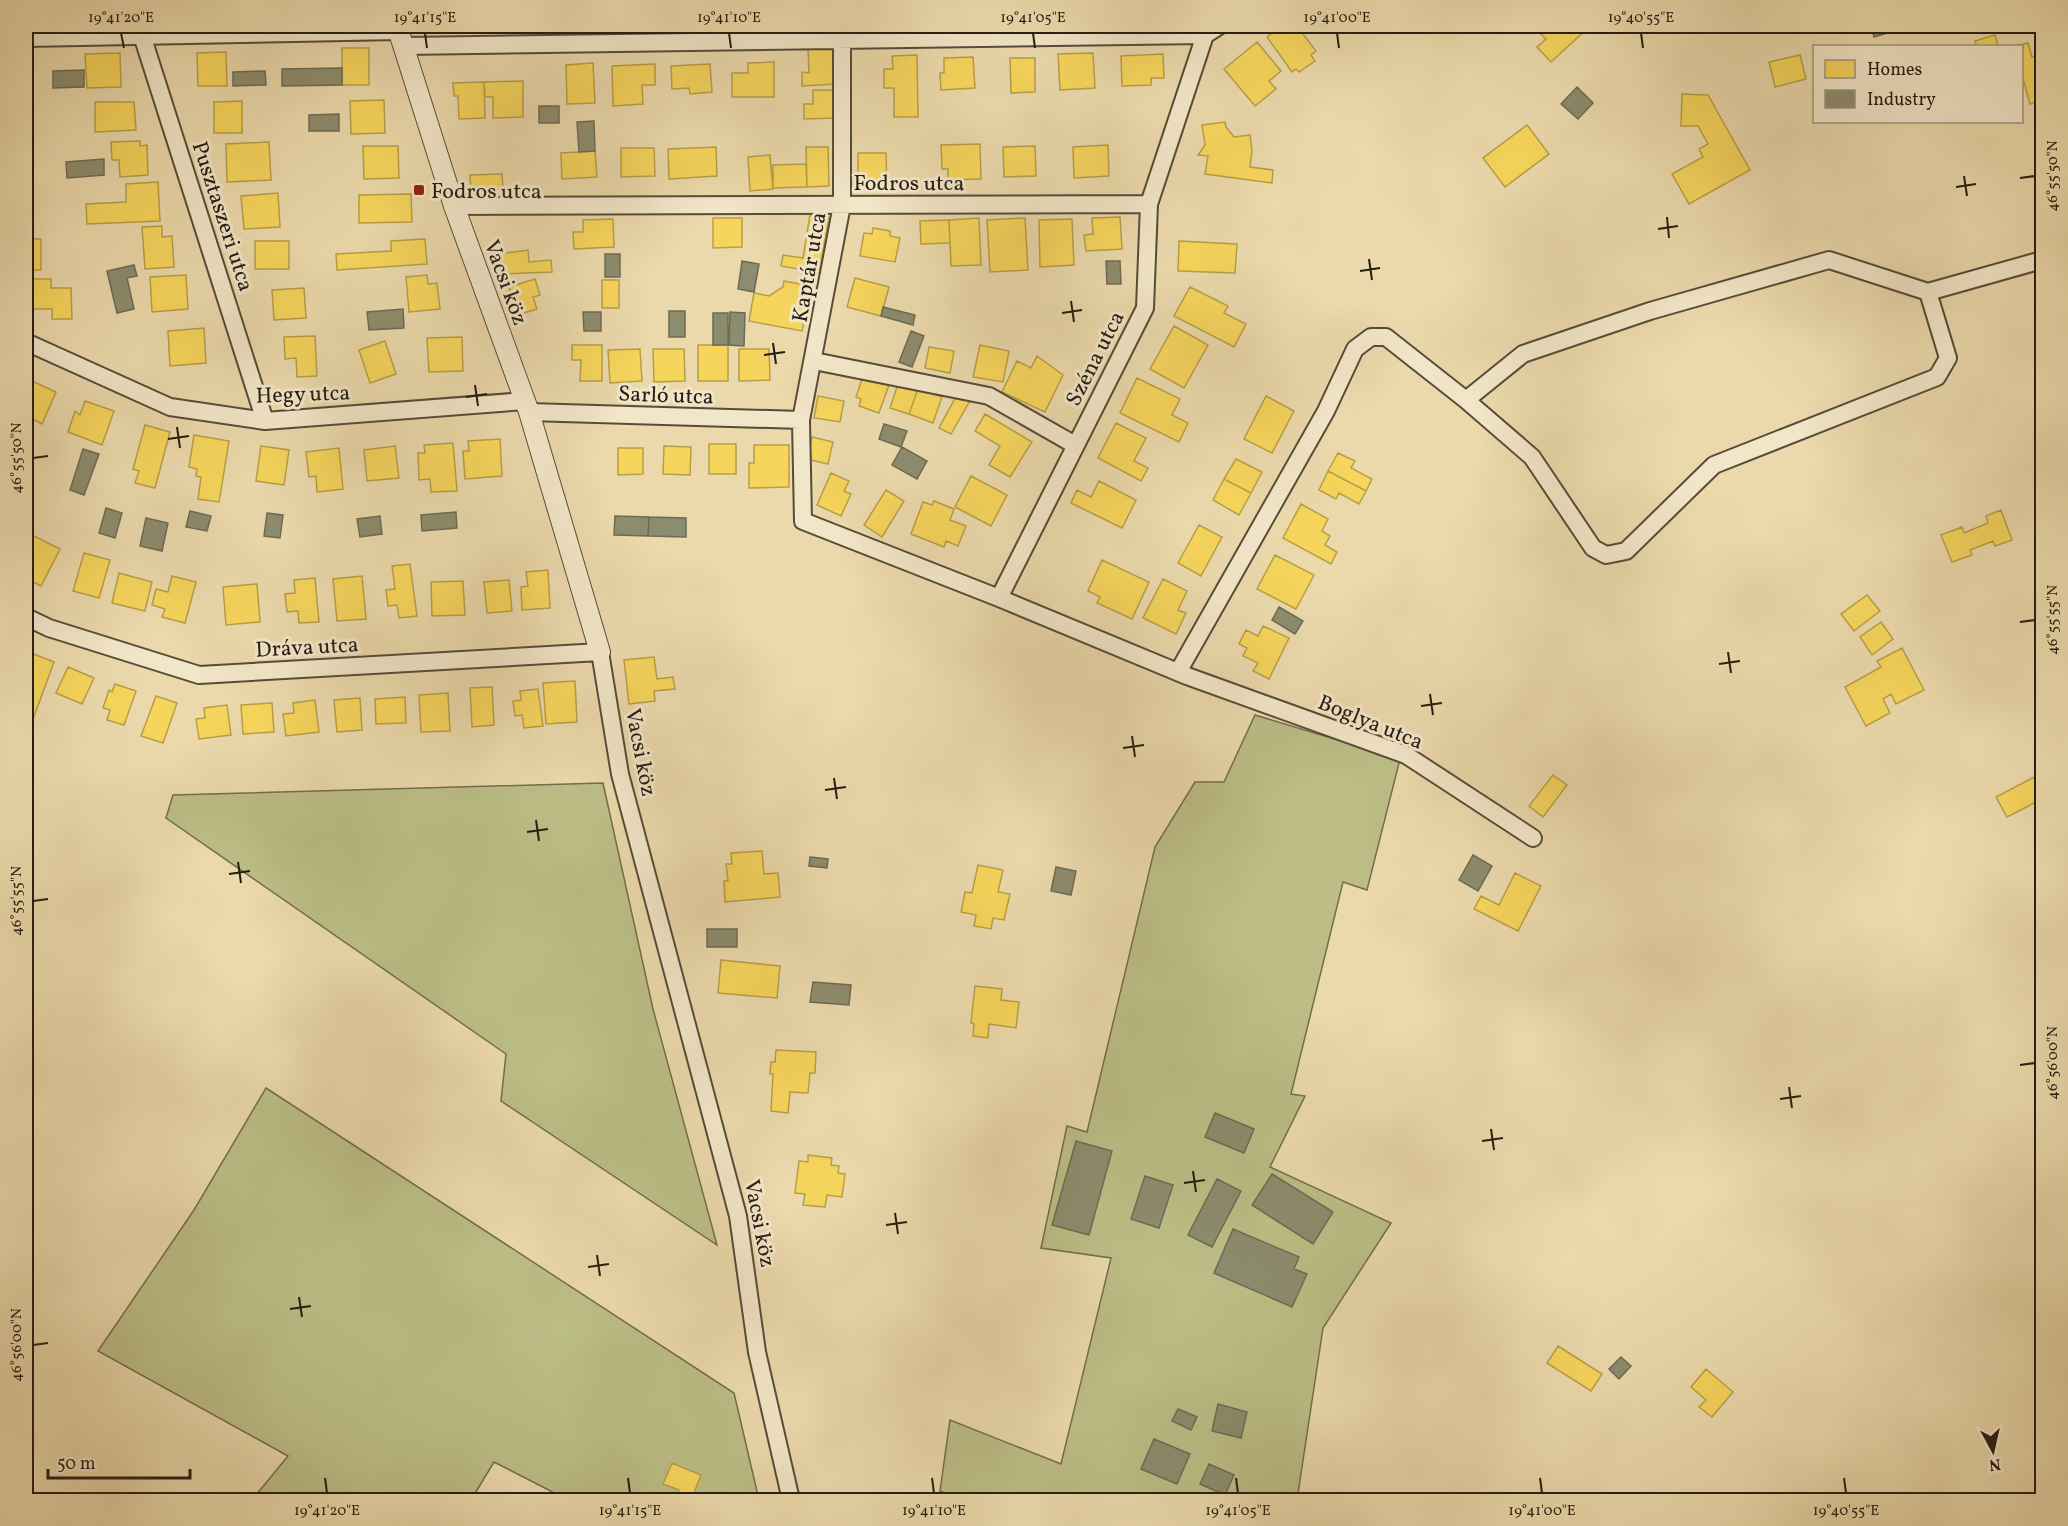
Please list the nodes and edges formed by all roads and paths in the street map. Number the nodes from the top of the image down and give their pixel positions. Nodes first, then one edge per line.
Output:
1 (1212, 30) edge
2 (141, 31) edge
3 (842, 33) edge
4 (400, 34) edge
5 (26, 38) edge
6 (1149, 204) junction
7 (842, 205) junction
8 (454, 206) junction
9 (2043, 260) edge
10 (1929, 292) junction
11 (26, 342) edge
12 (814, 361) junction
13 (1466, 400) junction
14 (527, 406) junction
15 (801, 420) junction
16 (265, 421) junction
17 (1076, 445) junction
18 (999, 598) junction
19 (26, 617) edge
20 (600, 652) junction
21 (1178, 672) junction
22 (1533, 838) dead end
23 (791, 1500) edge

1 - 3 street
1 - 6 street, Széna utca
2 - 4 street
2 - 5 street
2 - 16 street, Pusztaszeri utca
3 - 4 street
3 - 7 street, Kaptár utca
4 - 8 street, Vacsi köz
6 - 7 street, Fodros utca
6 - 17 street, Széna utca
7 - 8 street, Fodros utca
7 - 12 street, Kaptár utca
8 - 14 street, Vacsi köz
9 - 10 street
10 - 13 street
10 - 13 street
11 - 16 street, Hegy utca
12 - 15 street, Kaptár utca
12 - 17 street
13 - 21 street
14 - 15 street, Sarló utca
14 - 16 street, Hegy utca
14 - 20 street, Vacsi köz
15 - 18 street, Kaptár utca
17 - 18 street, Széna utca
18 - 21 street, Boglya utca
19 - 20 street, Dráva utca
20 - 23 street, Vacsi köz
21 - 22 street, Boglya utca

